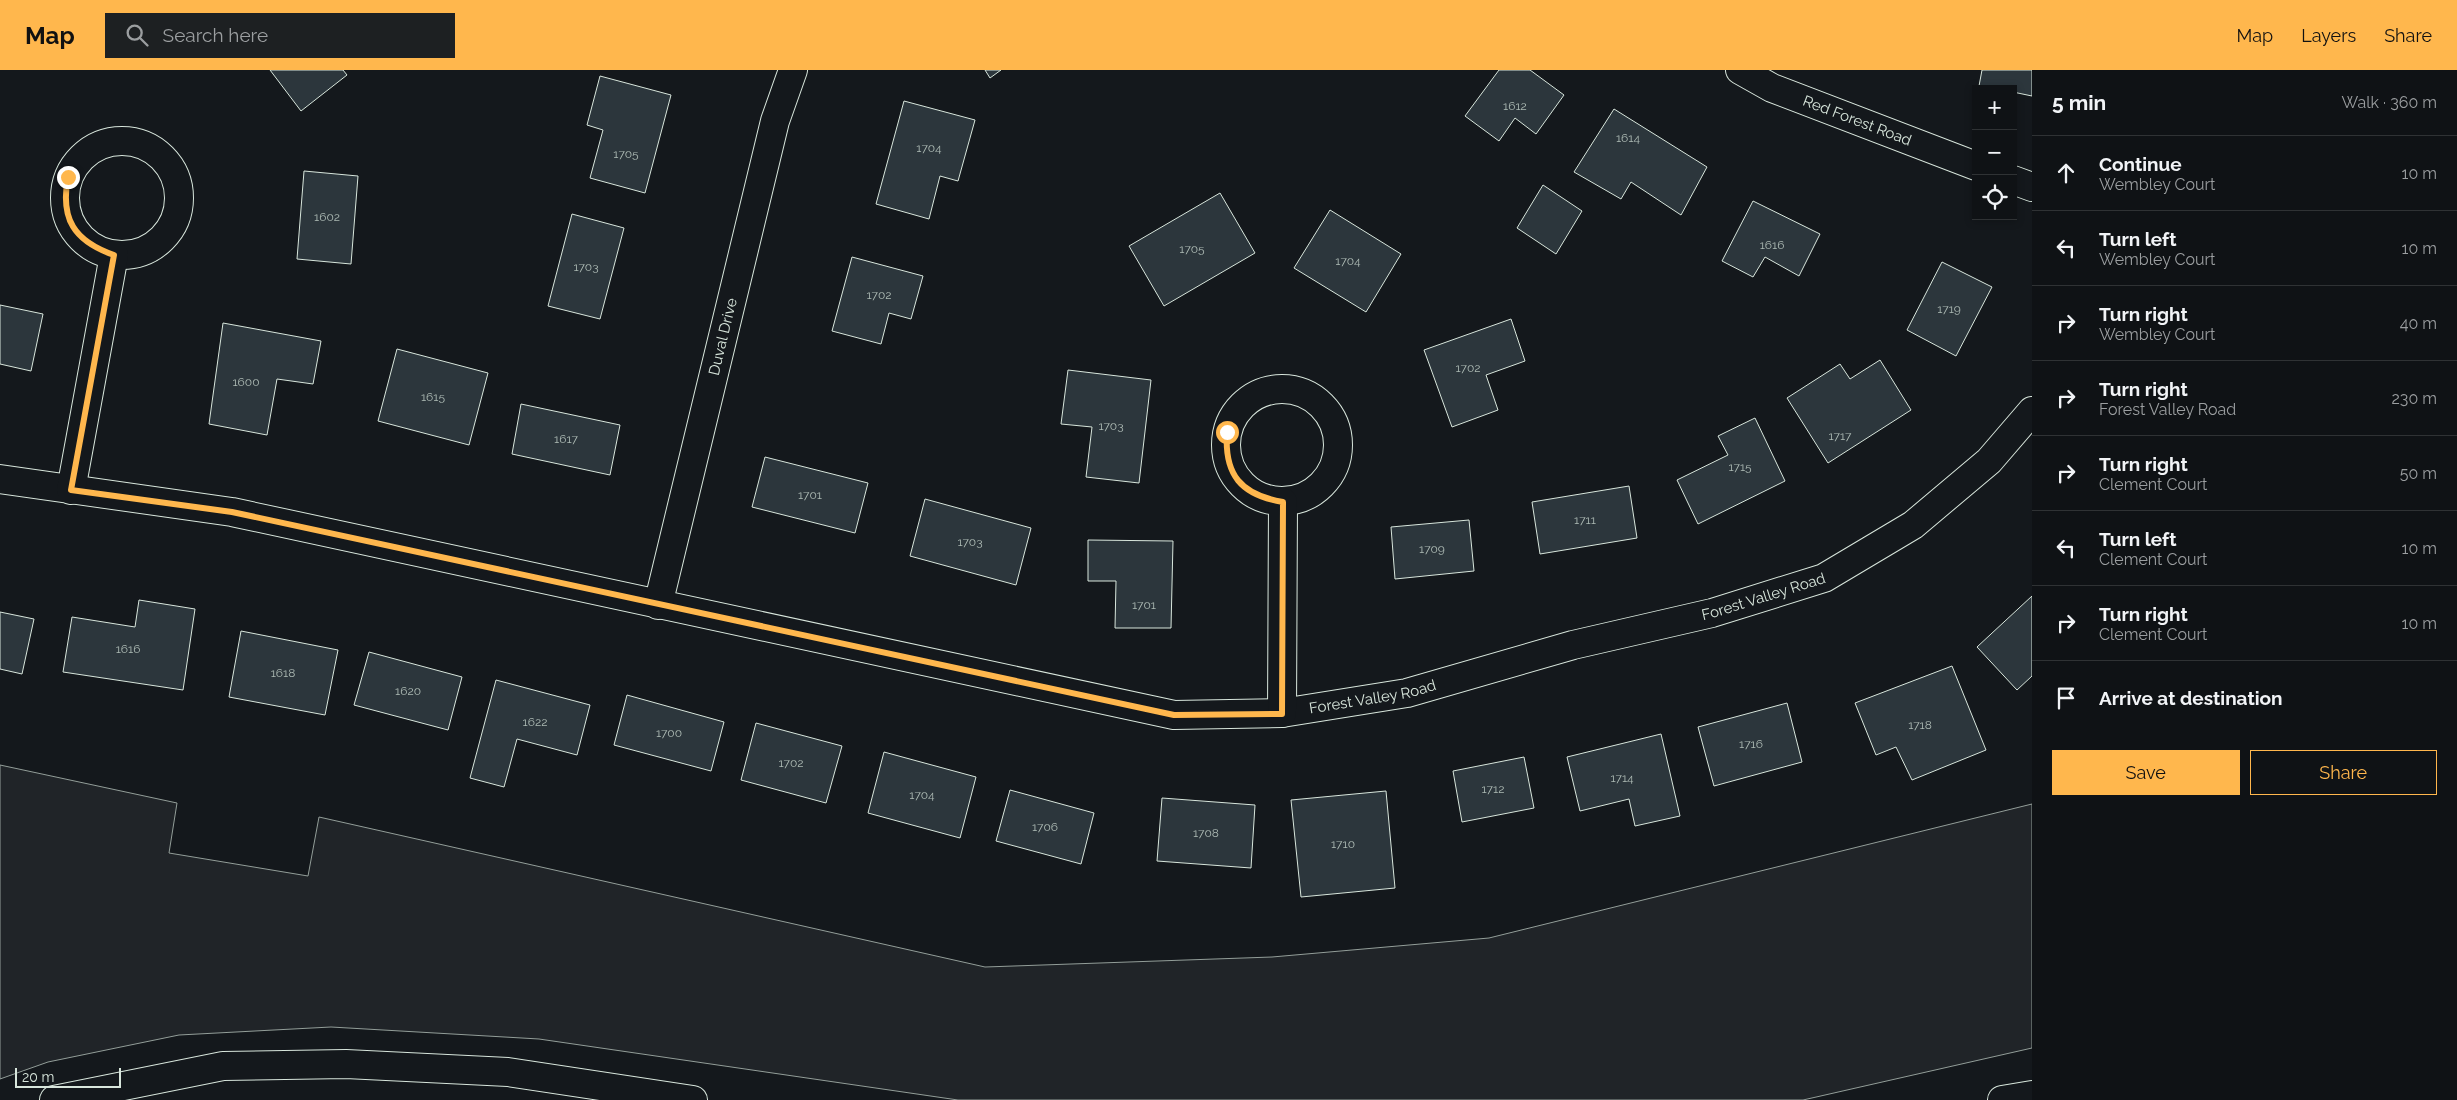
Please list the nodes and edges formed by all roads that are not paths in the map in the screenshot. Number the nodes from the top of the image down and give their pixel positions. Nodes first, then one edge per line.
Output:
1 (793, 70) edge
2 (1740, 70) edge
3 (1972, 164) edge
4 (2017, 181) edge
5 (2032, 187) edge
6 (114, 255) junction
7 (2032, 411) edge
8 (0, 479) edge
9 (71, 490) junction
10 (1283, 502) junction
11 (658, 605) junction
12 (1282, 714) junction
13 (2032, 1095) edge
14 (54, 1100) edge
15 (692, 1100) edge
16 (2002, 1100) edge

1 - 11 main road, Duval Drive
2 - 3 main road, Red Forest Road
4 - 5 main road
6 - 6 main road
6 - 9 main road
7 - 12 main road, Forest Valley Road
8 - 9 main road, Forest Valley Road
9 - 11 main road, Forest Valley Road
10 - 10 main road
10 - 12 main road
11 - 12 main road, Forest Valley Road
13 - 16 main road
14 - 15 main road

